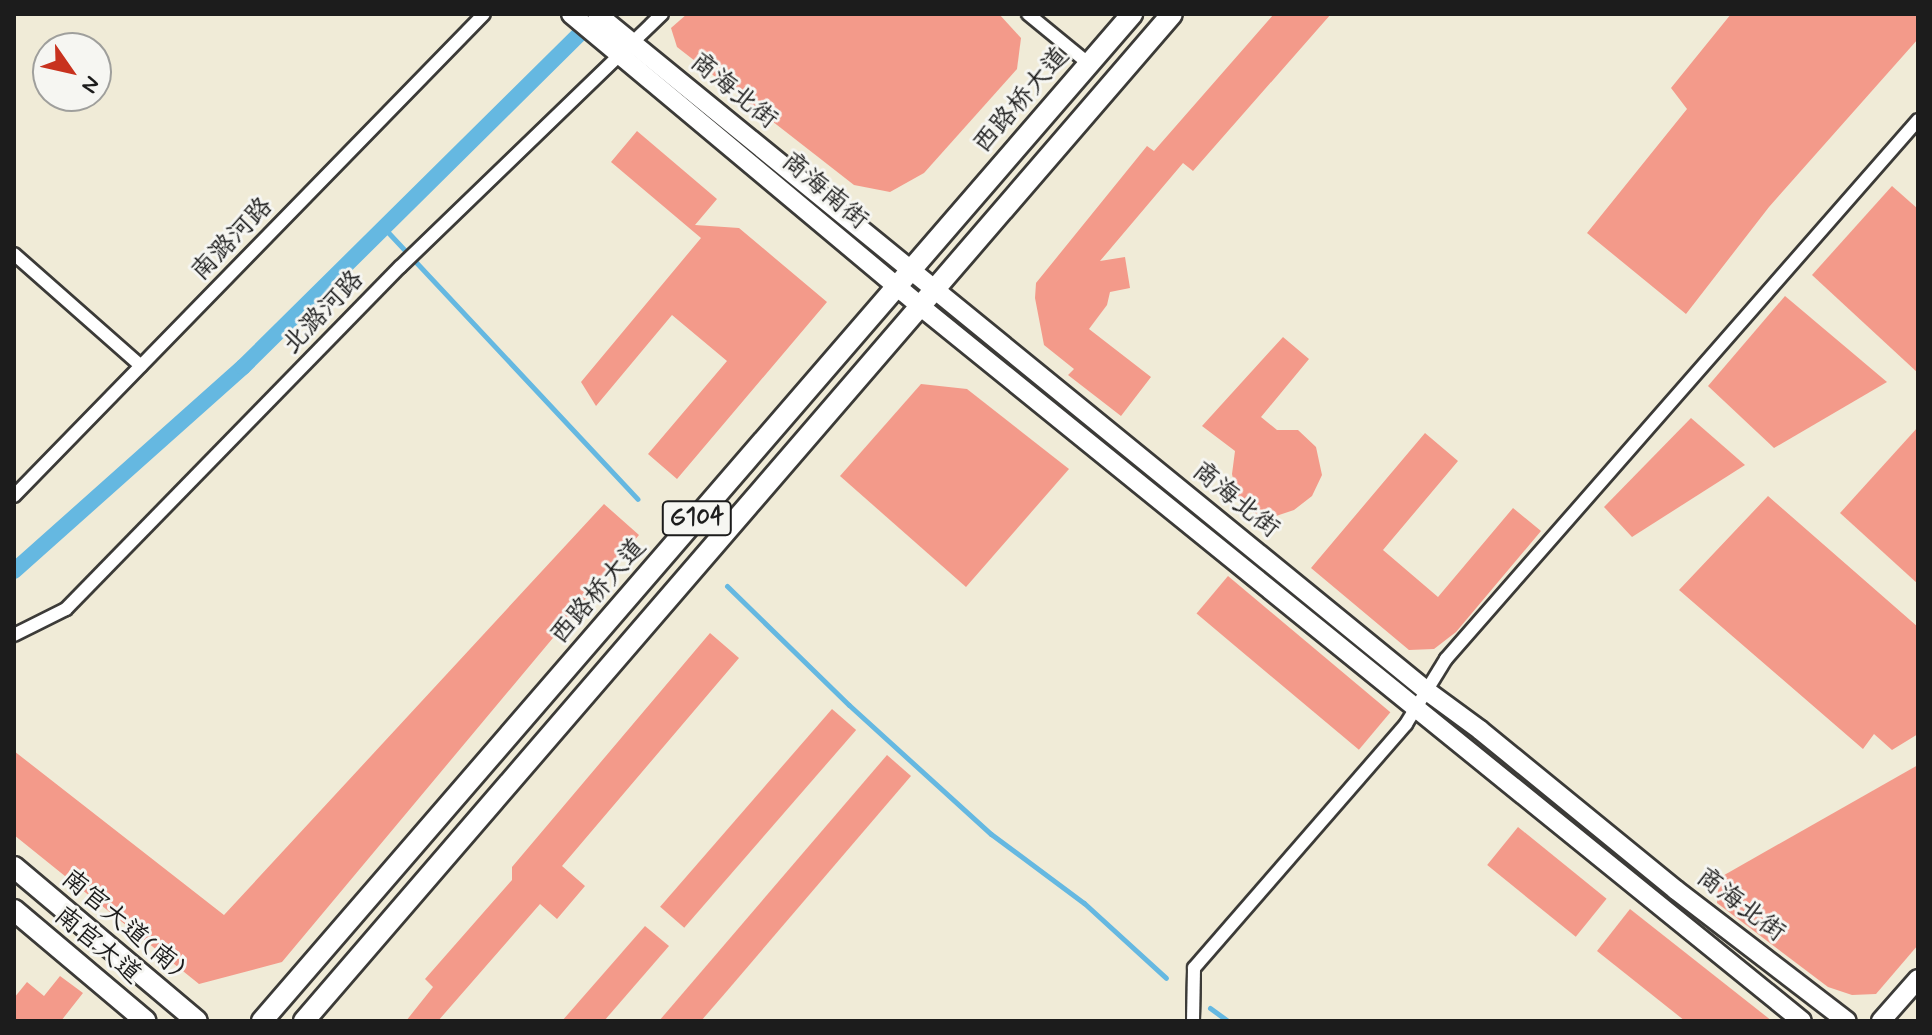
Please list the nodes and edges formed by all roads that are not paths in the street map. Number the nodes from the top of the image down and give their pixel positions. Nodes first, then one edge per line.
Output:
1 (484, 14) edge
2 (571, 14) edge
3 (597, 14) edge
4 (662, 14) edge
5 (1028, 14) edge
6 (1132, 14) edge
7 (1172, 14) edge
8 (621, 45) junction
9 (1089, 64) junction
10 (1918, 120) edge
11 (14, 254) edge
12 (910, 271) junction
13 (896, 287) junction
14 (934, 289) junction
15 (920, 306) junction
16 (141, 366) junction
17 (14, 496) edge
18 (14, 635) edge
19 (1422, 699) junction
20 (14, 867) edge
21 (14, 910) edge
22 (1918, 979) edge
23 (146, 1021) edge
24 (197, 1021) edge
25 (262, 1021) edge
26 (304, 1021) edge
27 (1193, 1021) edge
28 (1802, 1021) edge
29 (1847, 1021) edge
30 (1881, 1021) edge

1 - 16 street, 南潞河路
2 - 8 main road, 商海南街
3 - 8 main road, 商海北街
4 - 8 street, 北潞河路
5 - 9 street
6 - 9 main road, 西路桥大道 / G104
7 - 14 main road, G104
8 - 12 main road, 商海北街
8 - 13 main road, 商海南街
8 - 18 street, 北潞河路
9 - 12 main road, 西路桥大道 / G104
10 - 19 street
11 - 16 street
12 - 13 main road, 西路桥大道 / G104
12 - 14 main road, 商海北街
13 - 15 main road, 商海北街
13 - 25 main road, 西路桥大道 / G104
14 - 15 main road, G104
14 - 19 main road, 商海北街
15 - 19 main road, 商海北街
15 - 26 main road, G104
16 - 17 street, 南潞河路
19 - 27 street
19 - 28 main road, 商海北街
19 - 29 main road, 商海北街
20 - 24 main road, 南官大道(南)
21 - 23 main road, 南官大道
22 - 30 main road

